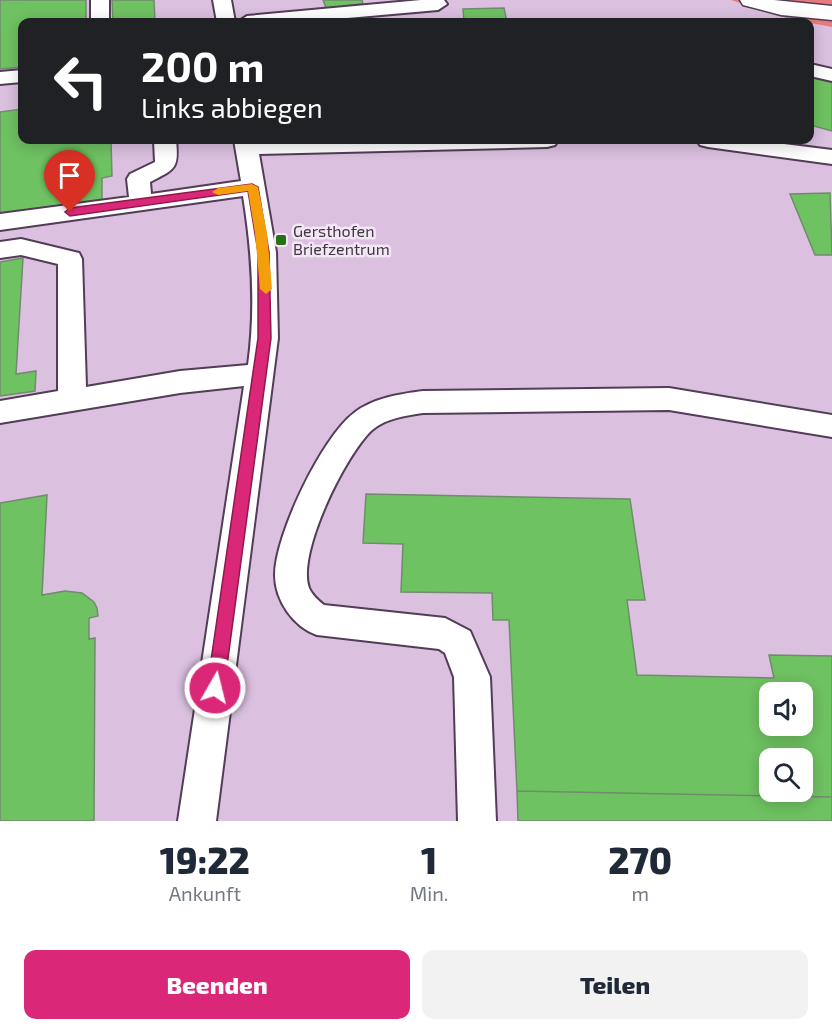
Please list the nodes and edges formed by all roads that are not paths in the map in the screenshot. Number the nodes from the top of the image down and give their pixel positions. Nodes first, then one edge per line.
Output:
1 (100, 0) edge
2 (222, 0) edge
3 (742, 2) edge
4 (438, 4) dead end
5 (832, 13) edge
6 (100, 18) edge
7 (225, 18) edge
8 (289, 18) edge
9 (780, 18) edge
10 (814, 29) edge
11 (832, 33) edge
12 (814, 71) edge
13 (832, 75) edge
14 (18, 76) edge
15 (0, 78) edge
16 (165, 144) edge
17 (246, 144) edge
18 (737, 144) edge
19 (832, 157) edge
20 (252, 187) junction
21 (141, 202) junction
22 (0, 222) edge
23 (0, 250) edge
24 (261, 374) junction
25 (72, 400) junction
26 (0, 412) edge
27 (832, 426) edge
28 (196, 821) edge
29 (477, 821) edge

1 - 6 street
2 - 7 street
3 - 5 highway
3 - 9 highway
4 - 8 street
10 - 11 highway
12 - 13 street
14 - 15 street
16 - 21 street
17 - 20 street
18 - 19 street
20 - 21 street
20 - 24 street
21 - 22 street
23 - 25 street
24 - 25 street
24 - 28 street
25 - 26 street
27 - 29 street

